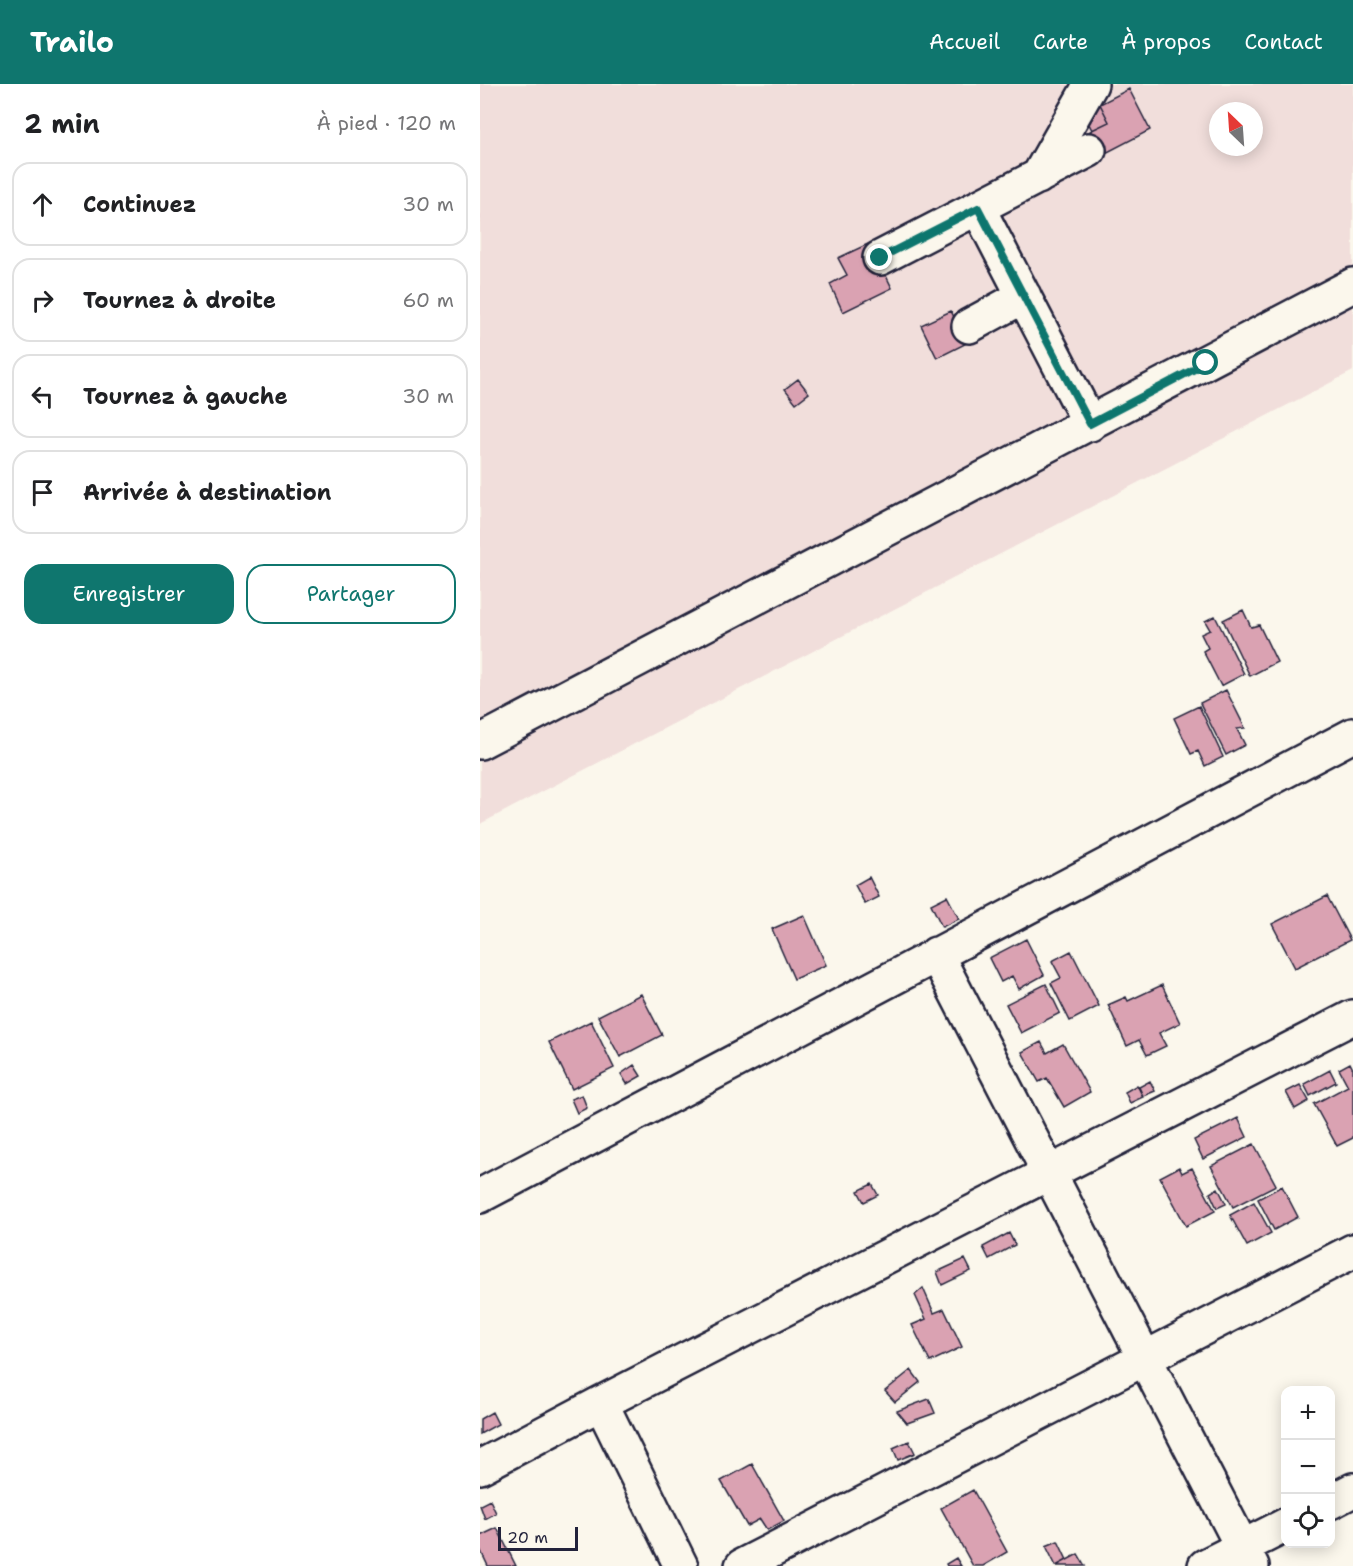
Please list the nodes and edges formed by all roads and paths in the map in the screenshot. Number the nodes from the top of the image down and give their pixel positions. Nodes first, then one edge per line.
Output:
1 (1091, 84) edge
2 (1089, 150) dead end
3 (1038, 177) junction
4 (978, 208) junction
5 (880, 258) dead end
6 (1353, 285) edge
7 (1024, 296) junction
8 (969, 326) dead end
9 (1090, 424) junction
10 (1353, 735) edge
11 (480, 742) edge
12 (936, 954) junction
13 (1353, 1017) edge
14 (1048, 1173) junction
15 (480, 1196) edge
16 (1353, 1251) edge
17 (1144, 1359) junction
18 (601, 1402) junction
19 (480, 1467) edge
20 (1353, 1490) edge
21 (1335, 1499) edge
22 (1281, 1529) edge
23 (1247, 1556) edge
24 (681, 1566) edge
25 (742, 1566) edge
26 (1205, 1566) edge

1 - 3 street
2 - 3 street
3 - 4 street
4 - 5 street
4 - 7 street
6 - 9 street
7 - 8 street
7 - 9 street
9 - 11 street
10 - 12 street
12 - 14 street
12 - 15 street
13 - 14 street
14 - 17 street
14 - 18 street
16 - 17 street
17 - 23 street
17 - 25 street
18 - 19 street
18 - 24 street
20 - 21 street
22 - 23 street
23 - 26 street

